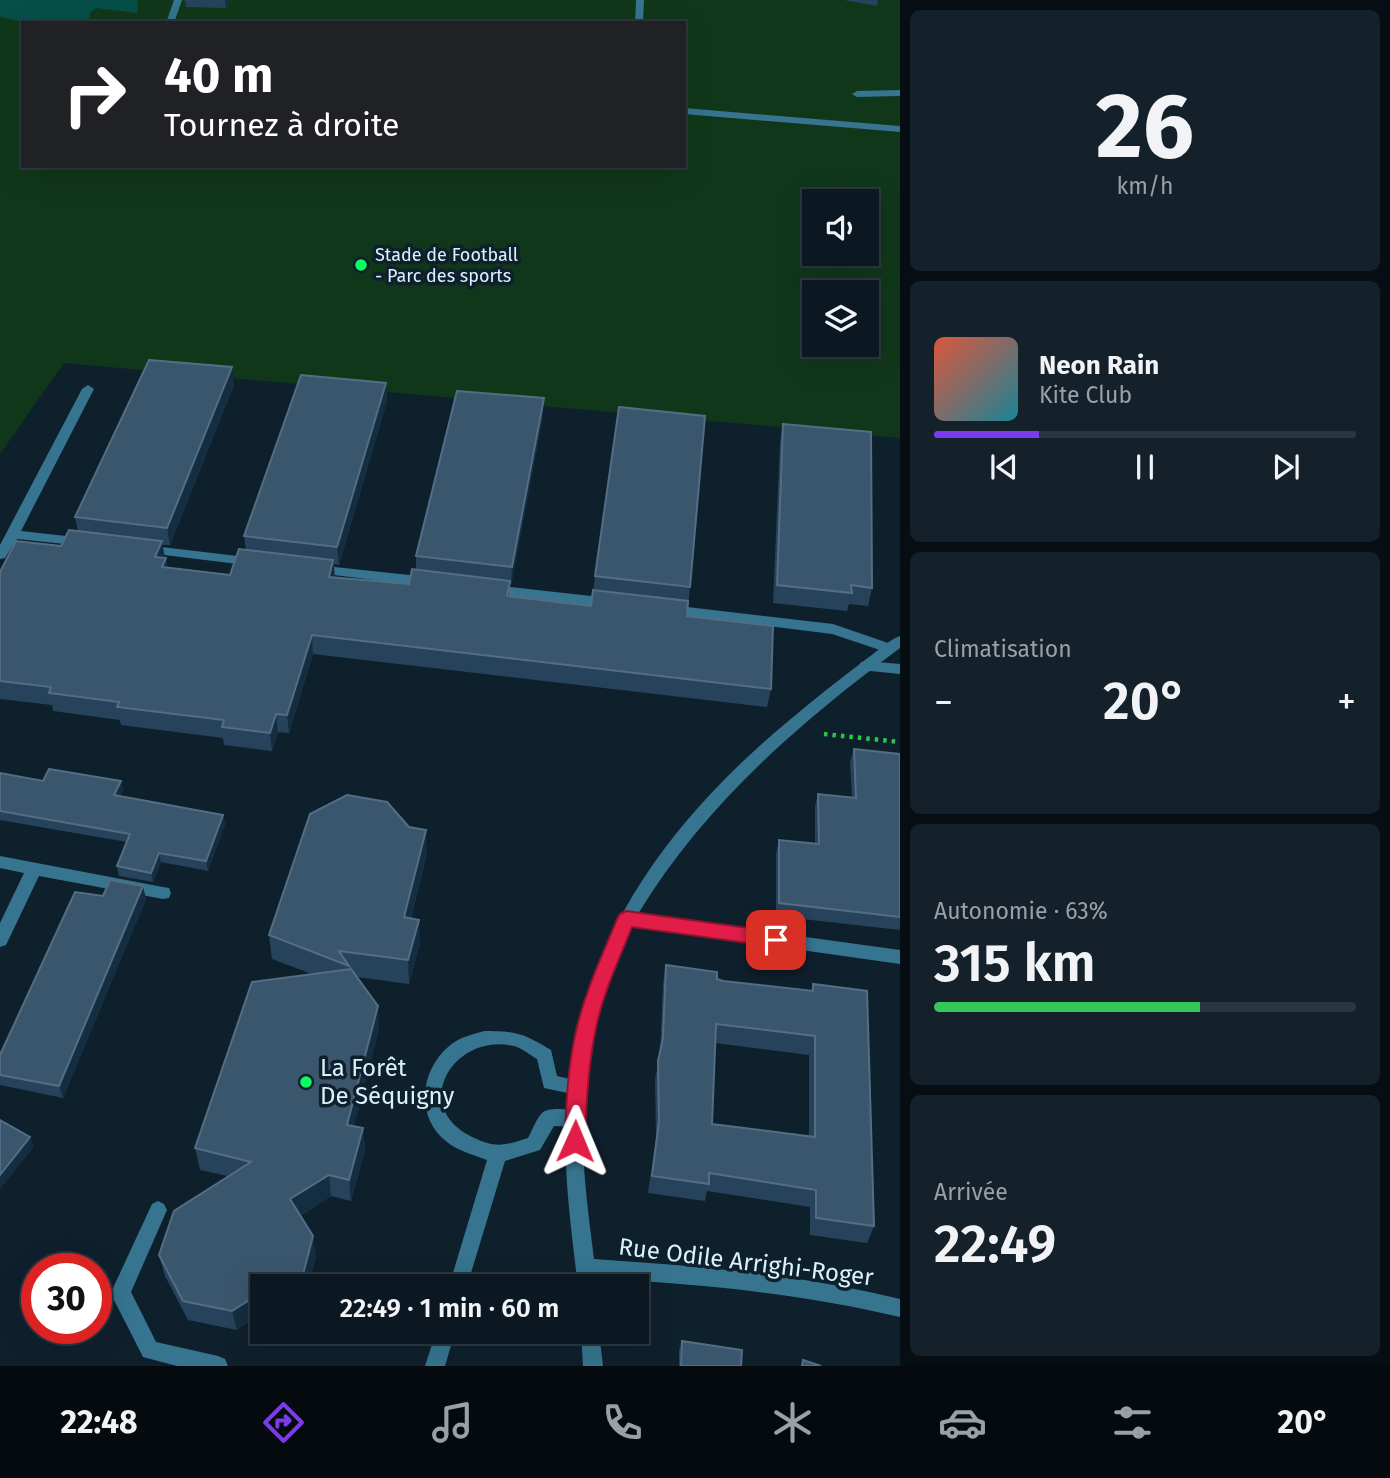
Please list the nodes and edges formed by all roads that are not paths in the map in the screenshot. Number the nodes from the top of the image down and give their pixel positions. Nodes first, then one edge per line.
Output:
1 (178, 0) edge
2 (640, 0) edge
3 (171, 21) edge
4 (639, 21) edge
5 (900, 93) edge
6 (857, 94) dead end
7 (686, 111) edge
8 (900, 130) edge
9 (88, 389) dead end
10 (13, 534) junction
11 (96, 543) edge
12 (124, 547) edge
13 (0, 555) edge
14 (263, 563) edge
15 (304, 568) edge
16 (444, 584) edge
17 (485, 589) edge
18 (624, 605) edge
19 (652, 608) edge
20 (895, 644) edge
21 (866, 666) junction
22 (900, 669) edge
23 (0, 862) edge
24 (34, 869) junction
25 (163, 893) dead end
26 (626, 919) junction
27 (0, 940) edge
28 (900, 957) edge
29 (577, 1087) junction
30 (575, 1119) junction
31 (498, 1154) junction
32 (158, 1210) dead end
33 (462, 1274) edge
34 (586, 1274) edge
35 (649, 1275) edge
36 (900, 1308) edge
37 (441, 1344) edge
38 (591, 1344) edge
39 (218, 1366) edge
40 (435, 1366) edge
41 (593, 1366) edge

1 - 3 street
2 - 4 street
5 - 6 street
7 - 8 street
9 - 10 street
10 - 11 street
10 - 13 street
12 - 14 street
15 - 16 street
17 - 18 street
19 - 20 street
20 - 21 street
21 - 22 street
21 - 26 street
23 - 24 street
24 - 25 street
24 - 27 street
26 - 28 street
26 - 29 street
29 - 30 street
29 - 31 street
30 - 31 street
30 - 34 street
31 - 33 street
32 - 39 street
35 - 36 street, Rue Odile Arrighi-Roger
37 - 40 street
38 - 41 street

